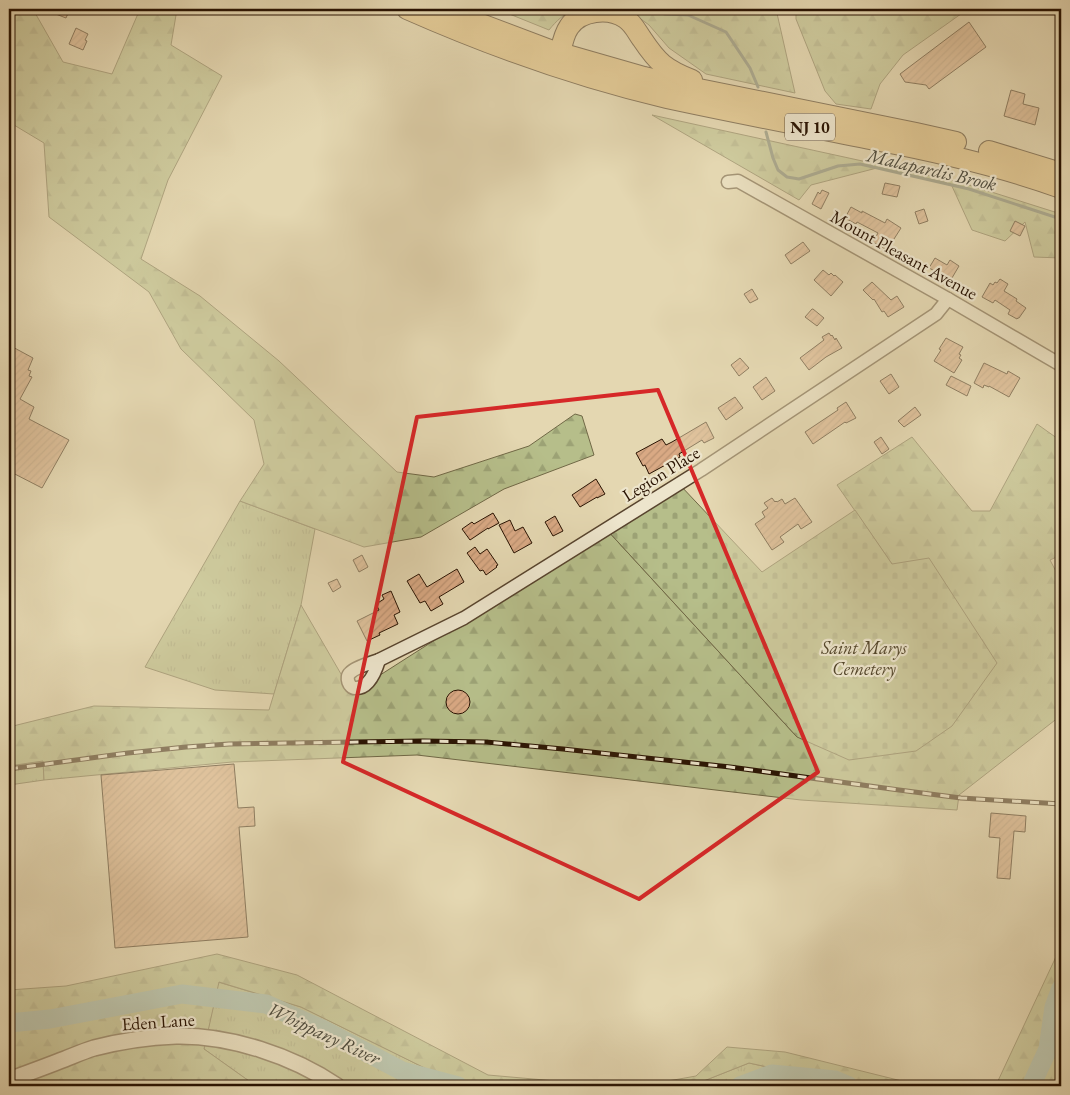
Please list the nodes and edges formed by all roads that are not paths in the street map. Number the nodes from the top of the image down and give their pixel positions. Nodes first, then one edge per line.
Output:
1 (407, 9) edge
2 (441, 9) edge
3 (560, 53) junction
4 (730, 96) junction
5 (1061, 173) edge
6 (728, 182) dead end
7 (1061, 188) edge
8 (948, 299) junction
9 (1061, 365) edge
10 (379, 660) dead end
11 (9, 1080) edge
12 (337, 1086) edge

1 - 7 main road, NJ 10
2 - 3 main road, NJ 10
3 - 4 main road, NJ 10
3 - 4 main road
4 - 5 main road, NJ 10
6 - 8 street, Mount Pleasant Avenue
8 - 9 street, Mount Pleasant Avenue
8 - 10 street, Legion Place
11 - 12 street, Eden Lane

